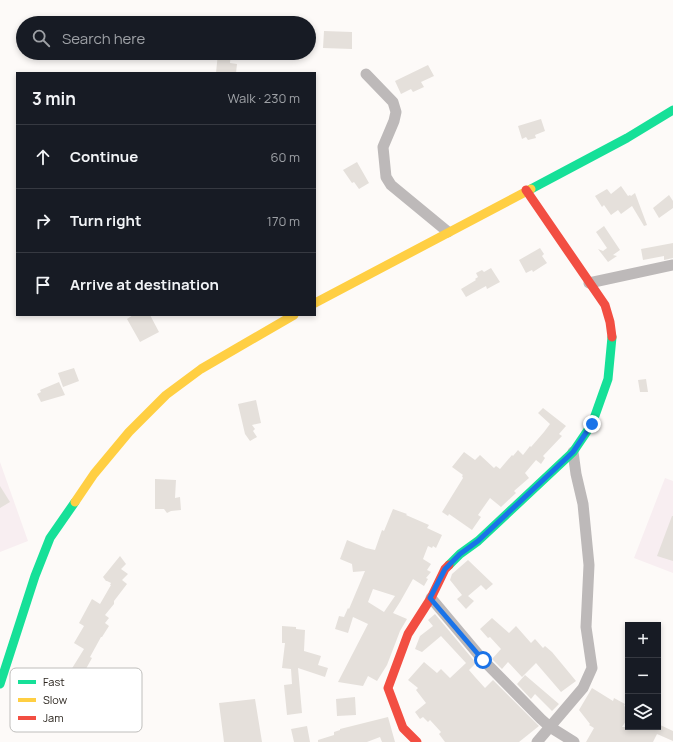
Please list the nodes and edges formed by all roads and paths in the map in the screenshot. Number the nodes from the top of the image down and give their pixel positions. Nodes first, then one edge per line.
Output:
1 (366, 74) dead end
2 (673, 110) edge
3 (526, 190) junction
4 (448, 232) junction
5 (673, 265) edge
6 (589, 283) junction
7 (316, 302) edge
8 (292, 316) edge
9 (573, 452) junction
10 (430, 598) junction
11 (0, 684) edge
12 (550, 727) junction
13 (417, 742) edge
14 (537, 742) edge
15 (574, 742) edge

1 - 4 street
2 - 3 main road
3 - 4 main road
3 - 6 main road
4 - 7 main road
5 - 6 street
6 - 9 main road
8 - 11 main road
9 - 10 main road
9 - 12 street
10 - 12 street
10 - 13 main road
12 - 14 street
12 - 15 street

